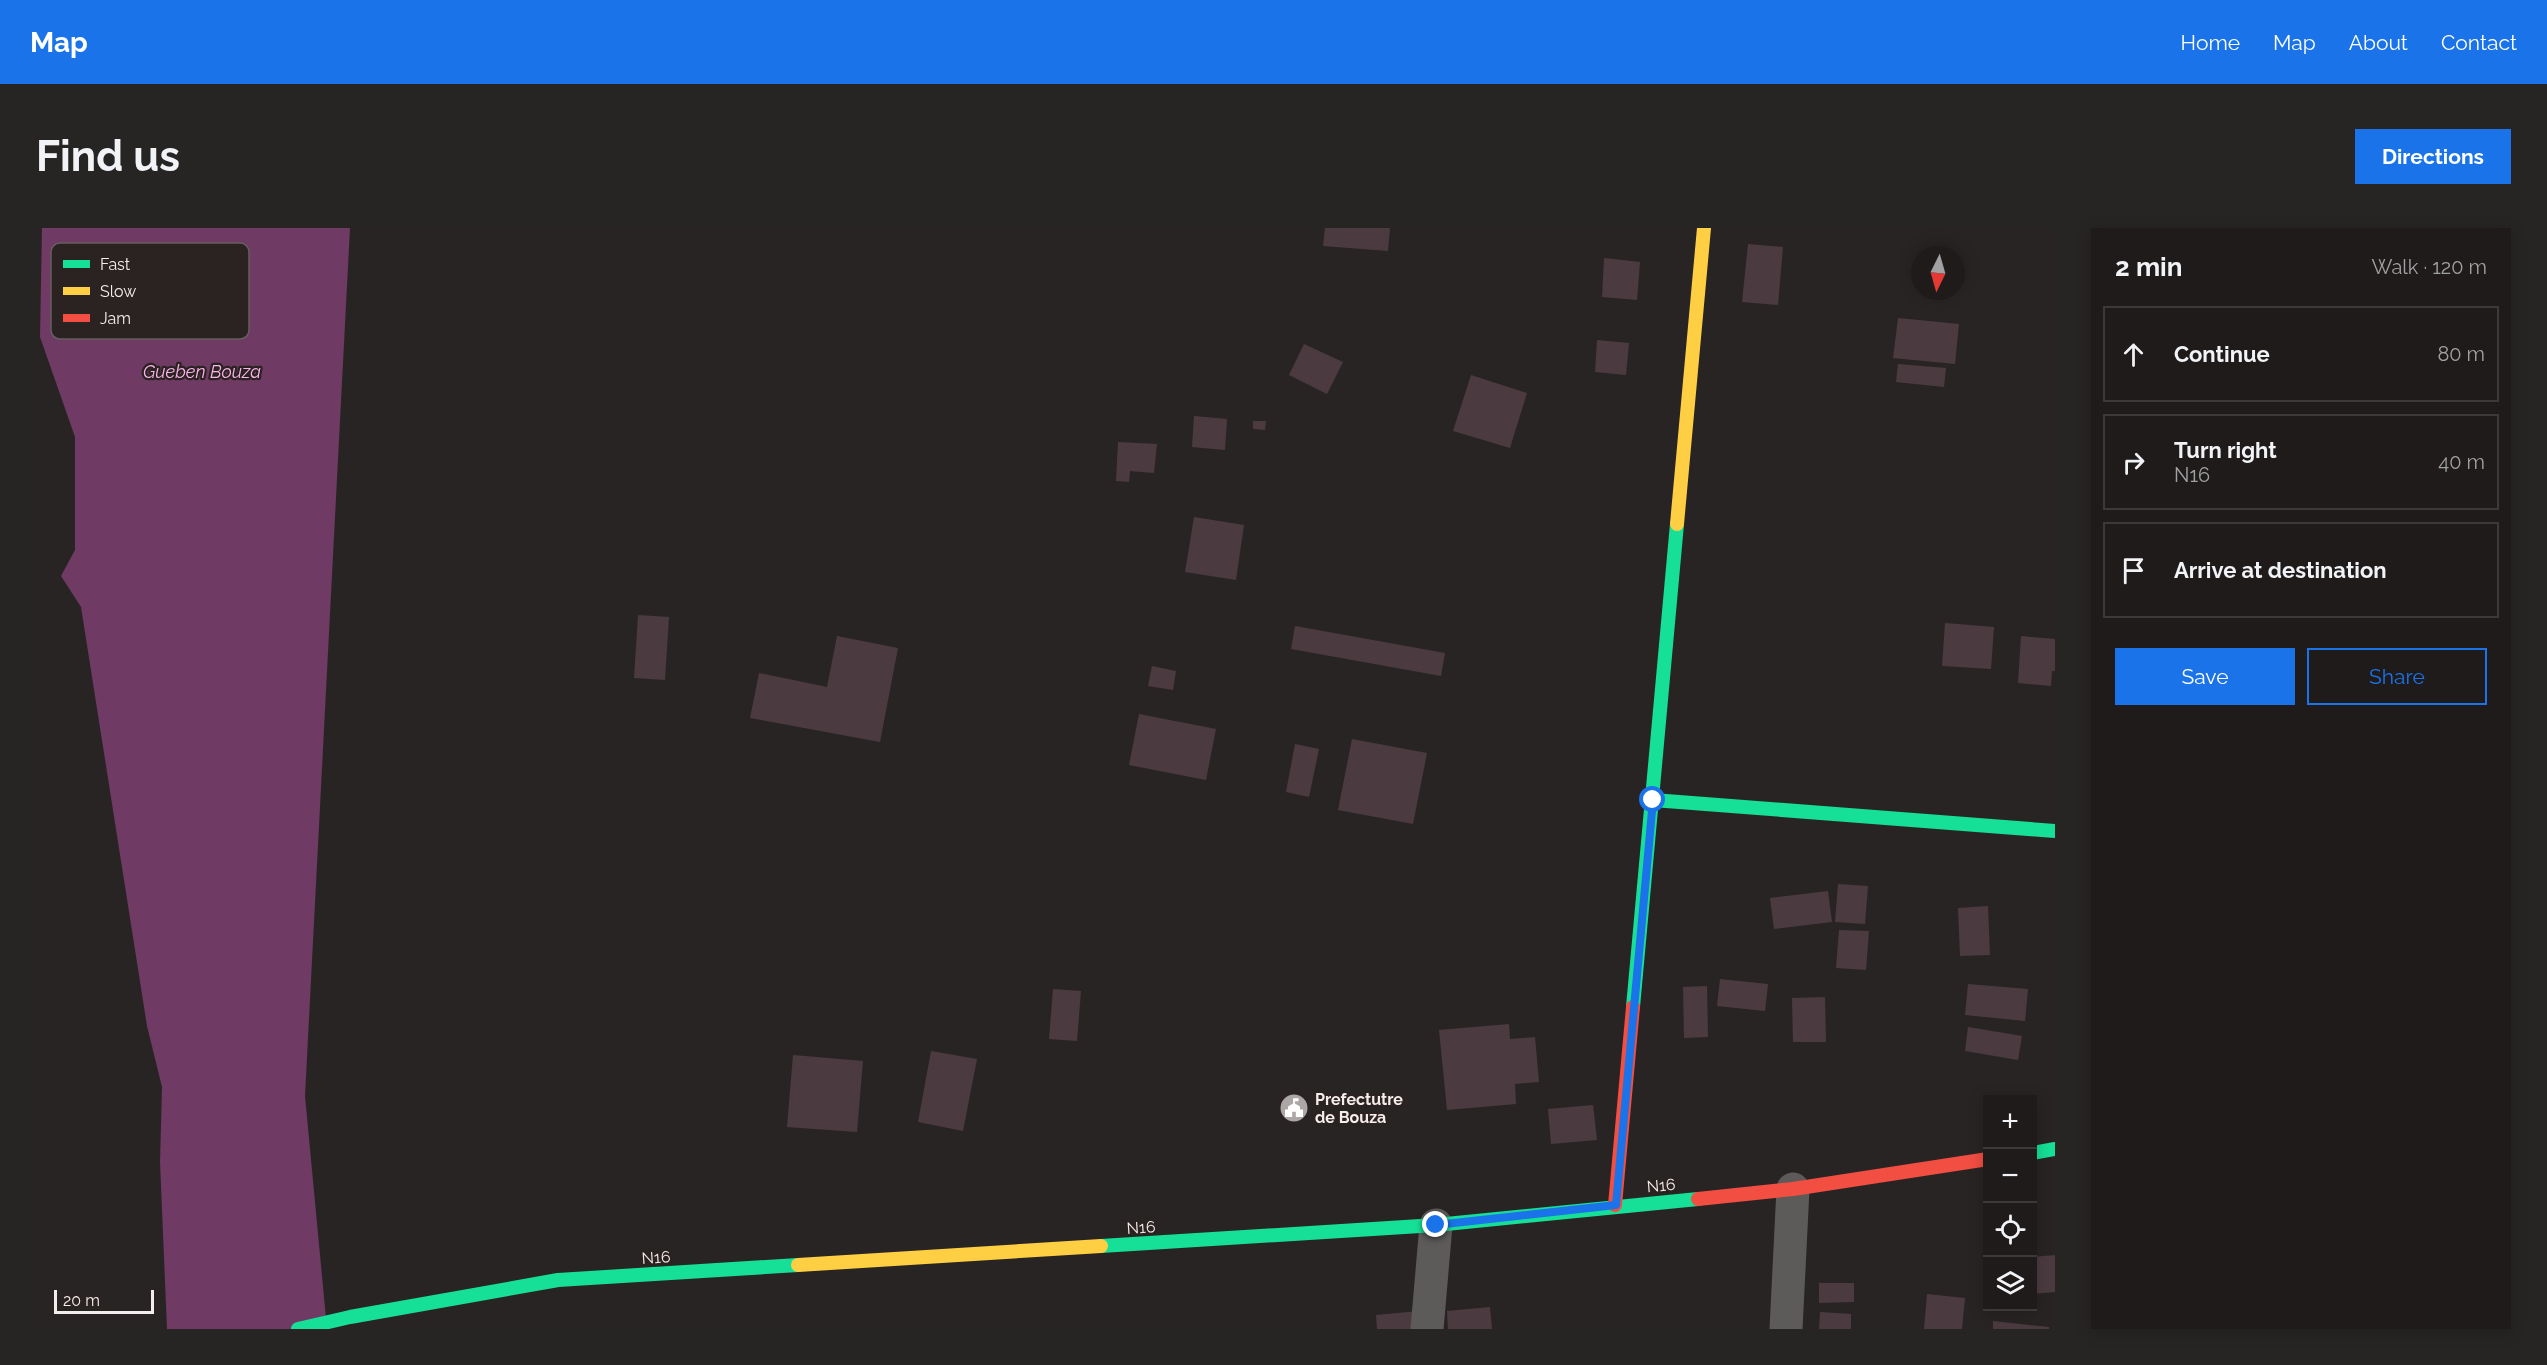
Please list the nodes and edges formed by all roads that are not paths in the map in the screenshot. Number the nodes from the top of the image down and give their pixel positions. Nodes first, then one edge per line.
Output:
1 (1704, 228) edge
2 (1653, 800) junction
3 (2055, 831) edge
4 (2055, 1149) edge
5 (2037, 1152) edge
6 (1983, 1160) edge
7 (1793, 1189) junction
8 (1616, 1205) junction
9 (1436, 1225) junction
10 (298, 1329) edge
11 (1427, 1329) edge
12 (1786, 1329) edge

1 - 2 street
2 - 3 street
2 - 8 street
4 - 5 street
6 - 7 street, N16
7 - 8 street, N16
7 - 12 street
8 - 9 street, N16
9 - 10 street, N16
9 - 11 street

